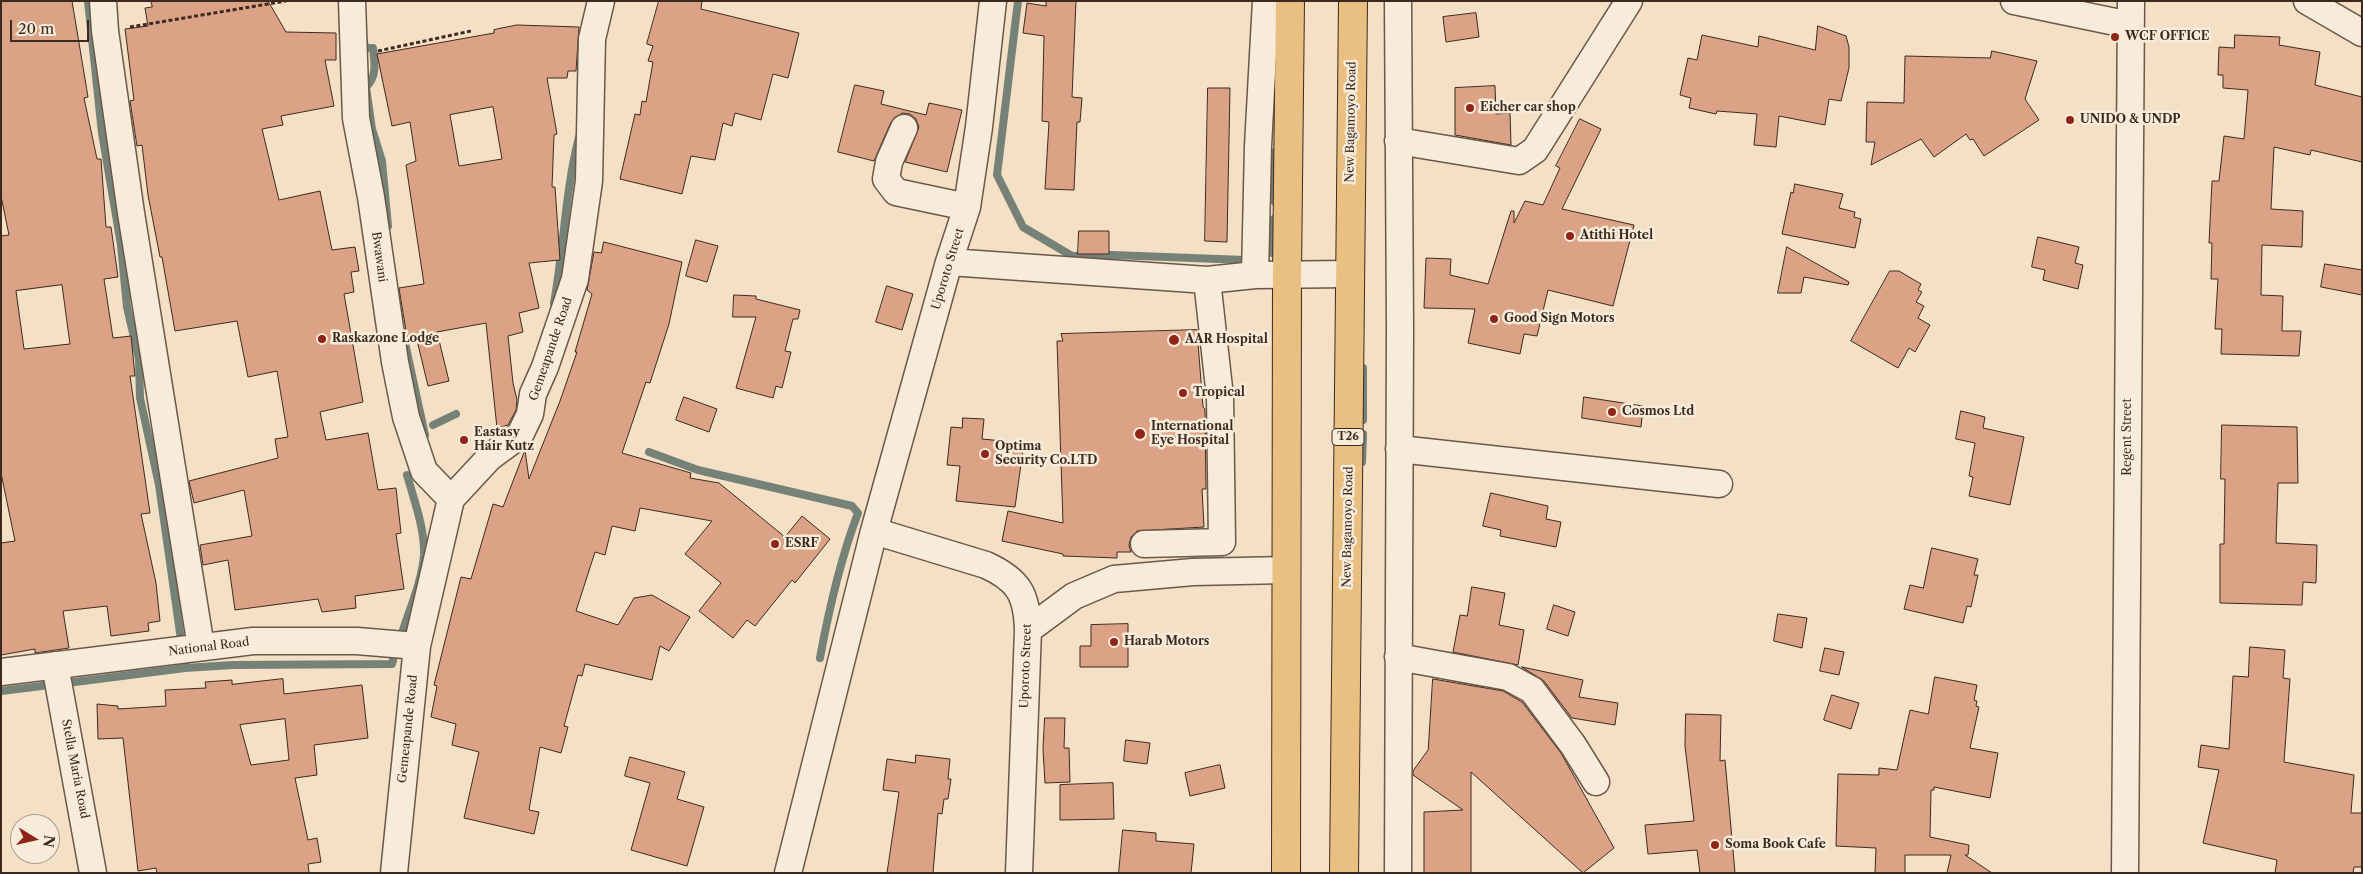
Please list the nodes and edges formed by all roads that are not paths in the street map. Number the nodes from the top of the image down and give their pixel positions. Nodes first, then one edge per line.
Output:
1 (103, 1) edge
2 (352, 1) edge
3 (600, 1) edge
4 (993, 1) edge
5 (1266, 1) edge
6 (1290, 1) edge
7 (1352, 1) edge
8 (1398, 1) edge
9 (1629, 1) edge
10 (2014, 1) edge
11 (2308, 1) edge
12 (2131, 13) edge
13 (2362, 33) edge
14 (904, 128) dead end
15 (1398, 141) junction
16 (968, 207) junction
17 (949, 262) junction
18 (1287, 274) junction
19 (1349, 274) junction
20 (1255, 275) junction
21 (1207, 280) junction
22 (1399, 449) junction
23 (1719, 484) dead end
24 (451, 499) junction
25 (874, 531) junction
26 (1144, 544) dead end
27 (1286, 570) junction
28 (1028, 630) junction
29 (417, 646) junction
30 (201, 647) junction
31 (1398, 656) junction
32 (54, 665) junction
33 (1, 672) edge
34 (1596, 782) dead end
35 (2126, 872) edge
36 (93, 873) edge
37 (394, 873) edge
38 (788, 873) edge
39 (1019, 873) edge
40 (1286, 873) edge
41 (1344, 873) edge
42 (1398, 873) edge

1 - 30 street
2 - 24 street, Bwawani
3 - 24 street, Gemeapande Road
4 - 16 street, Uporoto Street
5 - 20 street
6 - 18 highway
7 - 19 highway, New Bagamoyo Road / T26
8 - 15 street
9 - 15 street
10 - 12 street
11 - 13 street
12 - 35 street, Regent Street
14 - 16 street
15 - 22 street
16 - 17 street, Uporoto Street
17 - 21 street
17 - 25 street, Uporoto Street
18 - 19 street
18 - 20 street
18 - 27 highway
19 - 41 highway, New Bagamoyo Road / T26
20 - 21 street
21 - 26 street
22 - 23 street
22 - 31 street
24 - 29 street, Gemeapande Road
25 - 28 street, Uporoto Street
25 - 38 street, Uporoto Street
27 - 28 street
27 - 40 highway
28 - 39 street, Uporoto Street
29 - 30 street, National Road
29 - 37 street, Gemeapande Road
30 - 32 street, National Road
31 - 34 street
31 - 42 street
32 - 33 street, National Road
32 - 36 street, Stella Maria Road

